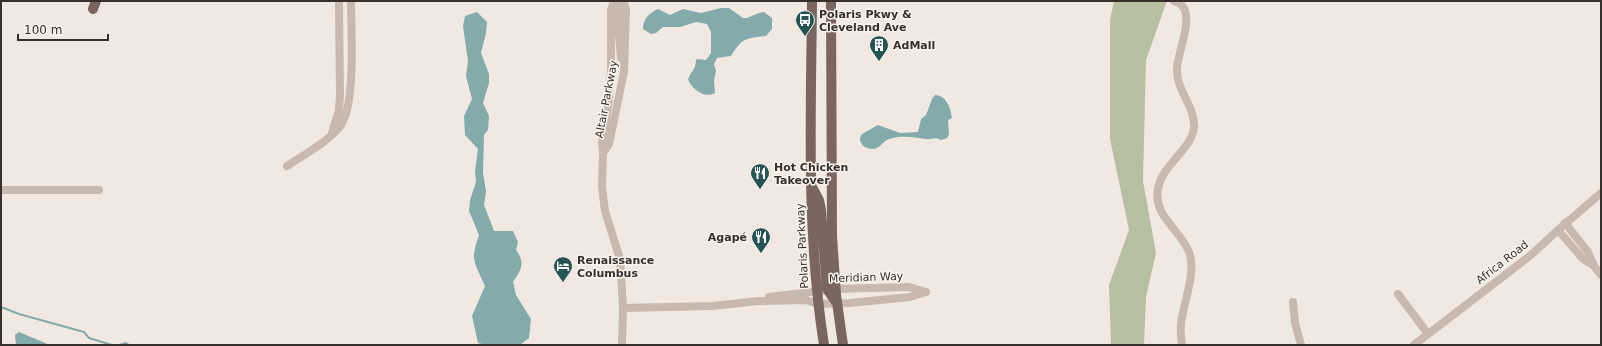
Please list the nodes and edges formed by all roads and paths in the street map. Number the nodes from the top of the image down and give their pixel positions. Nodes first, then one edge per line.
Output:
1 (92, 1) edge
2 (96, 1) edge
3 (339, 1) edge
4 (351, 1) edge
5 (614, 1) edge
6 (618, 1) edge
7 (623, 1) edge
8 (812, 1) edge
9 (831, 1) edge
10 (1174, 1) edge
11 (624, 72) junction
12 (331, 136) junction
13 (604, 152) junction
14 (287, 166) dead end
15 (1, 190) edge
16 (99, 190) dead end
17 (1601, 194) edge
18 (1565, 223) junction
19 (1558, 230) junction
20 (1594, 266) junction
21 (1601, 274) edge
22 (826, 289) junction
23 (1398, 294) dead end
24 (837, 302) junction
25 (1293, 302) dead end
26 (745, 303) junction
27 (818, 304) junction
28 (623, 308) junction
29 (1428, 334) junction
30 (622, 345) edge
31 (824, 345) edge
32 (843, 345) edge
33 (1182, 345) edge
34 (1301, 345) edge
35 (1414, 345) edge

1 - 2 main road
3 - 12 street
4 - 12 street
5 - 13 street, Altair Parkway
6 - 11 street
7 - 11 street, Altair Parkway
8 - 22 main road
9 - 22 main road, Polaris Parkway
10 - 33 street
11 - 13 street, Altair Parkway
12 - 14 street
13 - 28 street, Altair Parkway
15 - 16 street
17 - 18 street, Africa Road
18 - 19 street, Africa Road
18 - 20 street
19 - 20 street
19 - 29 street, Africa Road
20 - 21 street
22 - 24 main road
22 - 24 street, Meridian Way
22 - 26 street, Meridian Way
22 - 27 main road, Polaris Parkway
23 - 29 street
24 - 27 street, Meridian Way
24 - 32 main road
25 - 34 street
26 - 27 street, Meridian Way
26 - 28 street, Meridian Way
27 - 31 main road, Polaris Parkway
28 - 30 street, Altair Parkway
29 - 35 street, Africa Road

